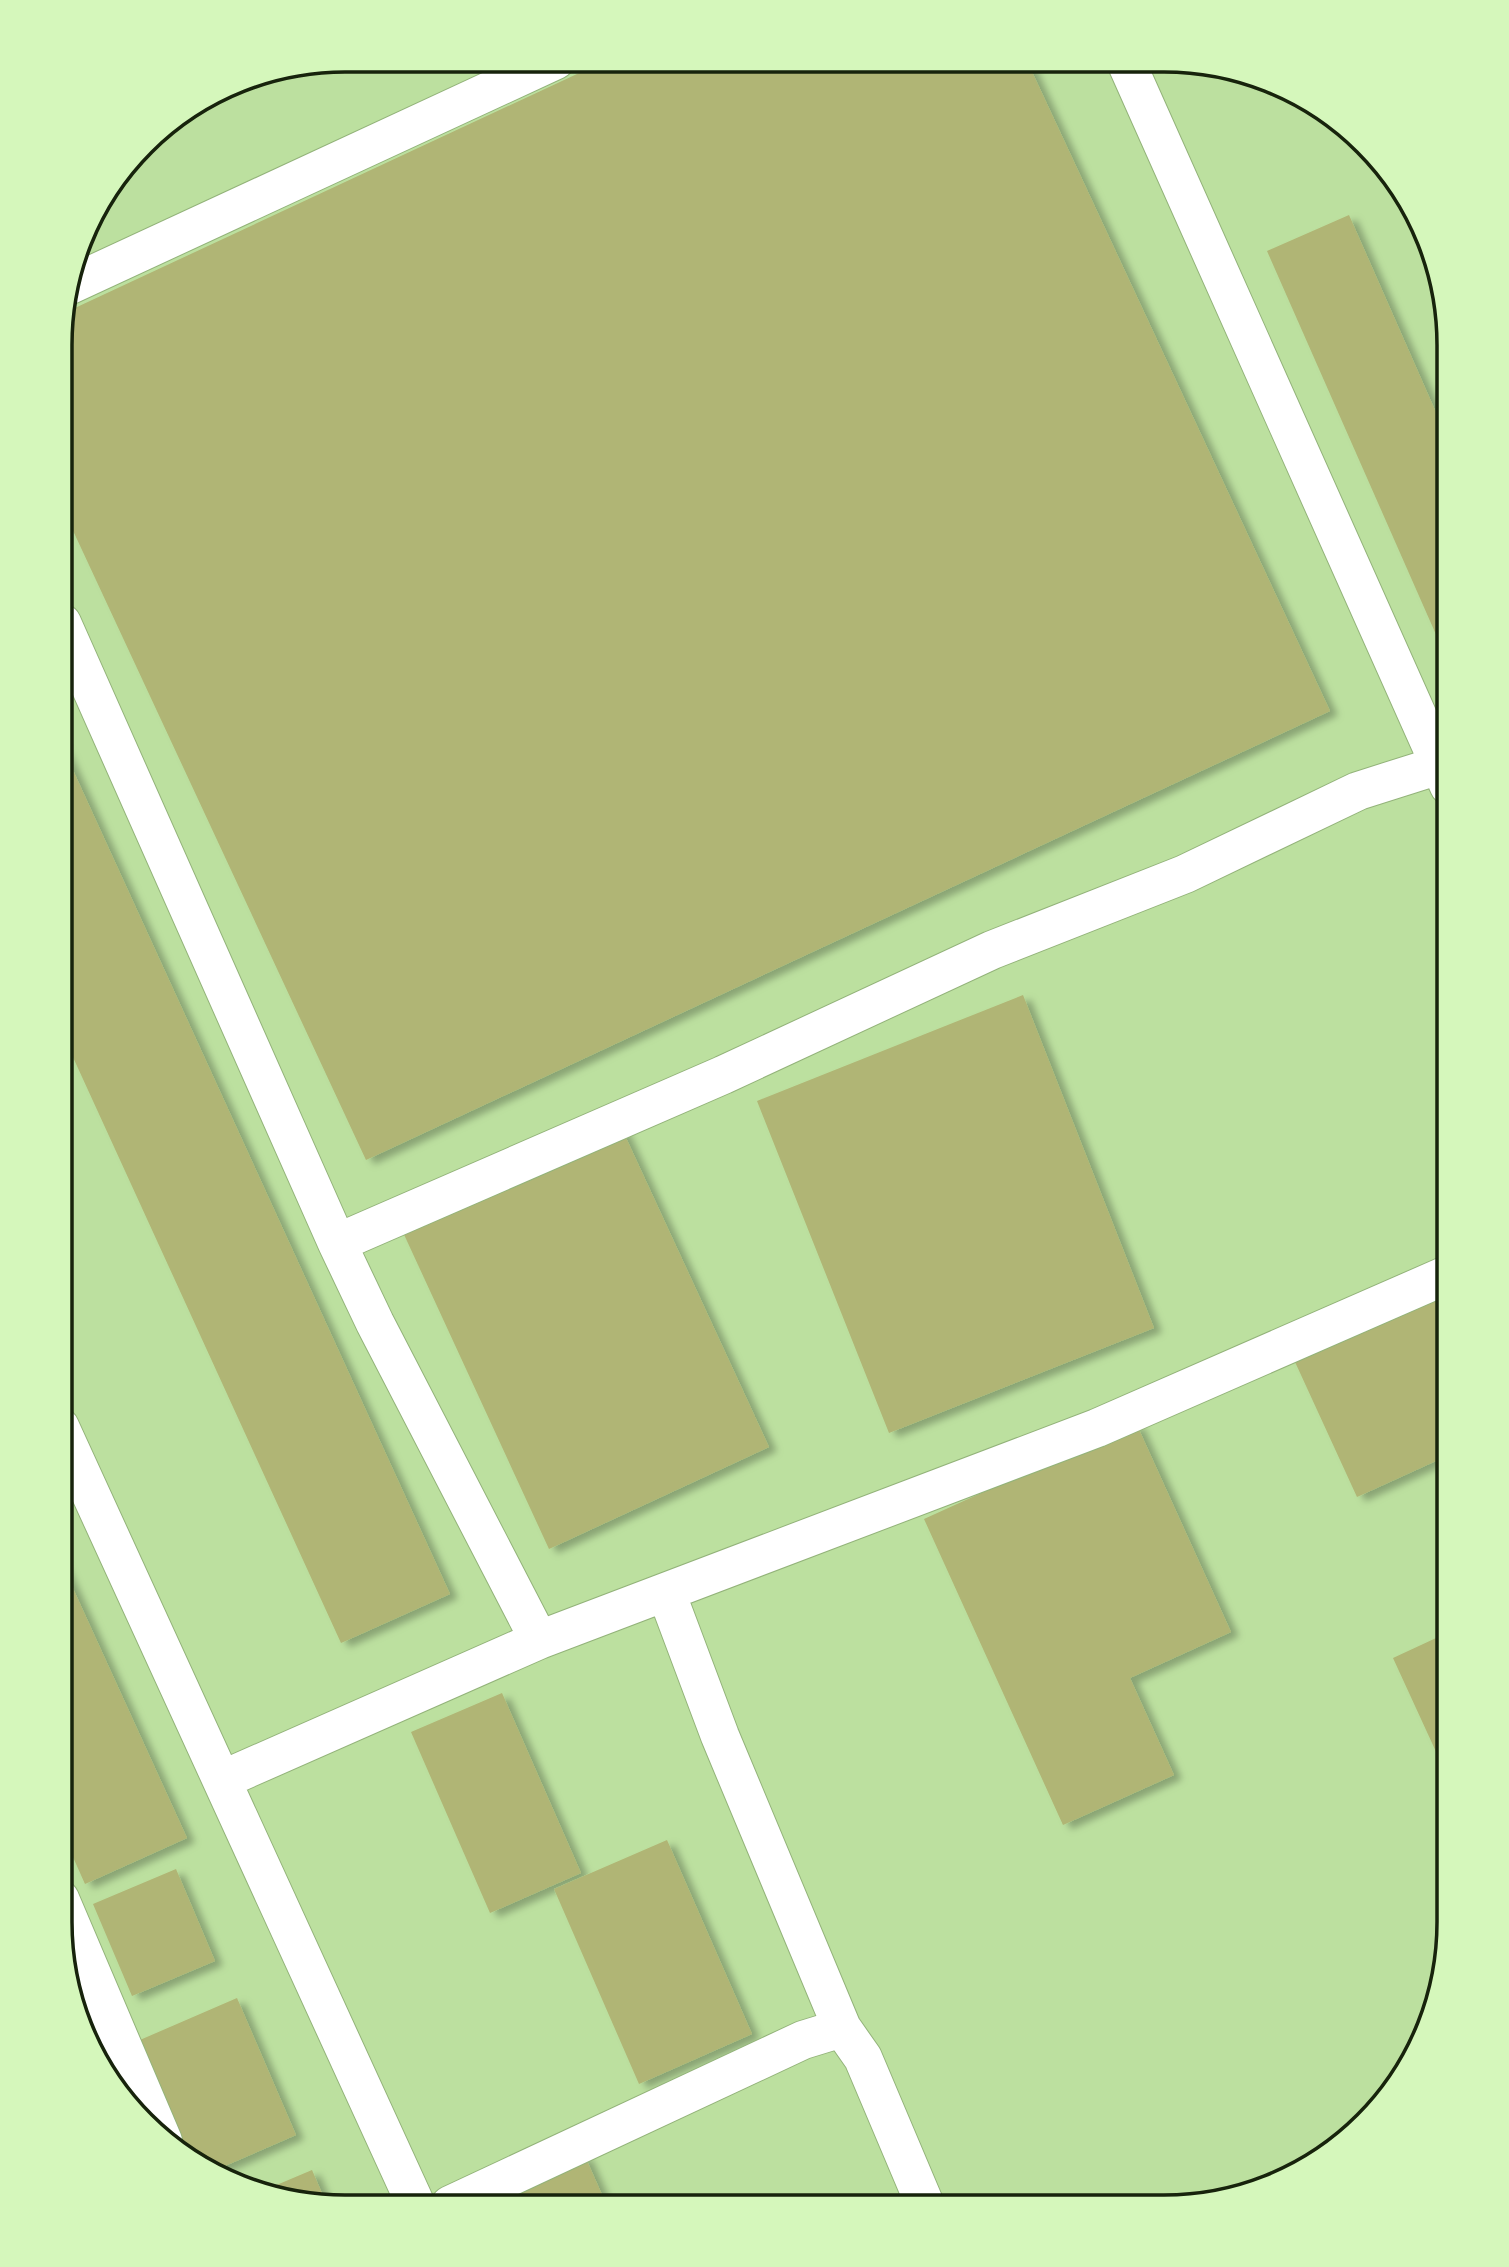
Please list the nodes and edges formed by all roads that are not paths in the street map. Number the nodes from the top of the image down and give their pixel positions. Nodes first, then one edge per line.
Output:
1 (530, 72) edge
2 (1130, 72) edge
3 (80, 281) edge
4 (72, 648) edge
5 (1437, 760) edge
6 (1437, 777) edge
7 (337, 1243) junction
8 (1437, 1279) edge
9 (72, 1453) edge
10 (666, 1592) junction
11 (540, 1640) junction
12 (224, 1779) junction
13 (72, 1942) edge
14 (90, 2005) edge
15 (842, 2028) junction
16 (145, 2107) edge
17 (411, 2195) edge
18 (473, 2195) edge
19 (921, 2195) edge

1 - 3 lane
2 - 5 lane
4 - 7 lane
6 - 7 lane
7 - 11 lane
8 - 10 lane
9 - 12 lane
10 - 11 lane
10 - 15 lane
11 - 12 lane
12 - 17 lane
13 - 14 lane
14 - 16 lane
15 - 18 lane
15 - 19 lane

